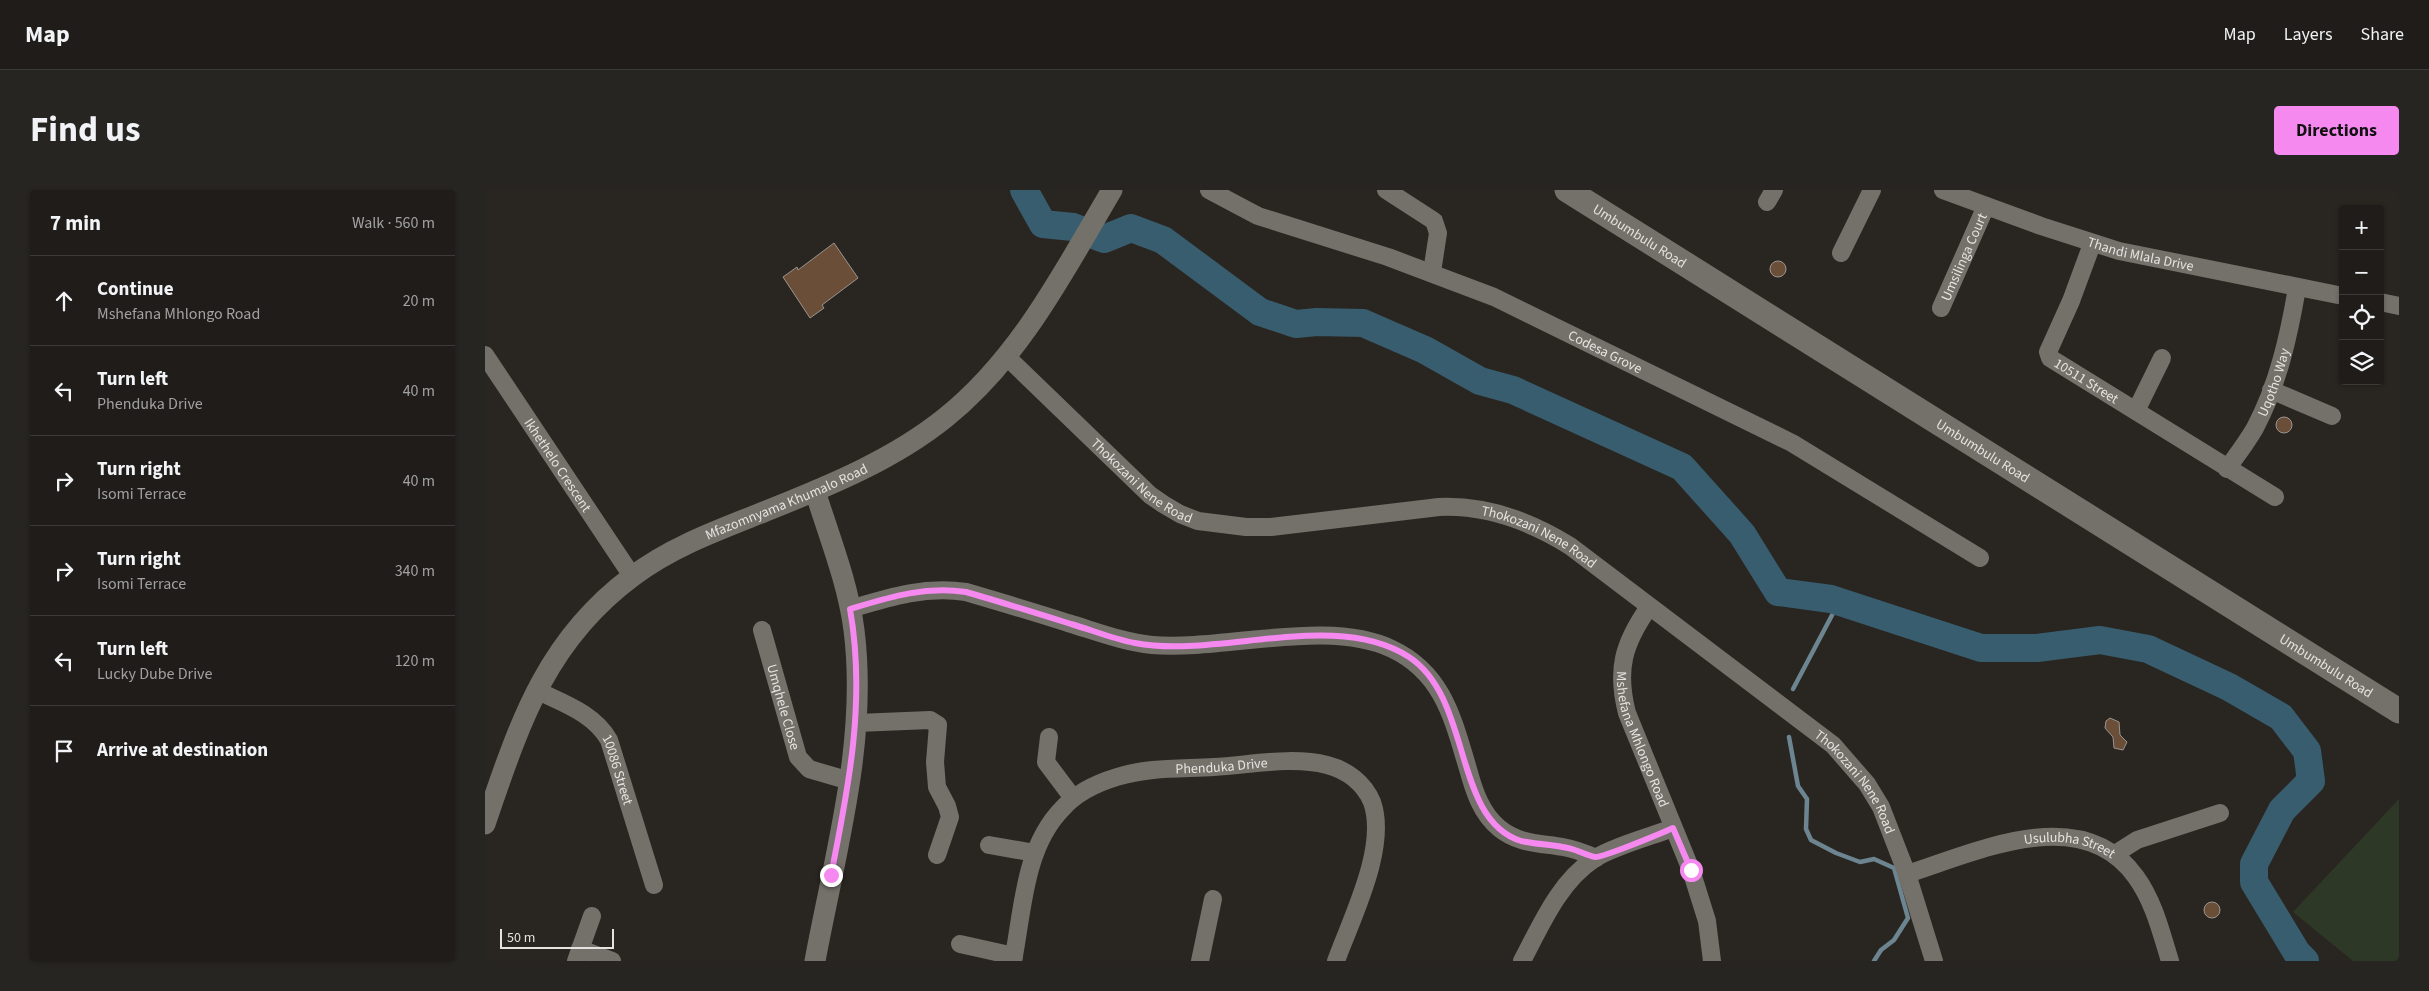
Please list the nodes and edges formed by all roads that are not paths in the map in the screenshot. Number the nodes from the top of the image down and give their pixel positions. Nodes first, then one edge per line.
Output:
1 (1112, 190) edge
2 (1209, 190) edge
3 (1386, 190) edge
4 (1567, 190) edge
5 (1872, 190) edge
6 (1943, 190) edge
7 (1986, 206) junction
8 (2092, 244) junction
9 (1841, 253) dead end
10 (1432, 272) junction
11 (2297, 288) junction
12 (2339, 295) edge
13 (2384, 303) edge
14 (2399, 306) edge
15 (1941, 308) dead end
16 (485, 355) edge
17 (1007, 356) junction
18 (2162, 358) dead end
19 (2271, 390) junction
20 (2136, 411) junction
21 (2332, 416) dead end
22 (2227, 469) junction
23 (815, 491) junction
24 (2275, 498) dead end
25 (1980, 558) dead end
26 (632, 576) junction
27 (1649, 607) junction
28 (850, 609) junction
29 (762, 630) dead end
30 (536, 690) junction
31 (2399, 711) edge
32 (857, 723) junction
33 (1049, 738) dead end
34 (850, 781) junction
35 (1073, 798) junction
36 (2220, 813) dead end
37 (485, 824) edge
38 (1673, 828) junction
39 (989, 845) dead end
40 (1035, 853) junction
41 (2115, 854) junction
42 (937, 855) dead end
43 (1596, 858) junction
44 (1907, 874) junction
45 (654, 885) dead end
46 (1213, 899) dead end
47 (592, 916) dead end
48 (960, 944) dead end
49 (578, 955) edge
50 (1013, 959) edge
51 (612, 961) edge
52 (815, 961) edge
53 (1200, 961) edge
54 (1336, 961) edge
55 (1522, 961) edge
56 (1712, 961) edge
57 (1934, 961) edge
58 (2171, 961) edge

1 - 17 street, Mfazomnyama Khumalo Road
2 - 10 street, Codesa Grove
3 - 10 street
4 - 31 main road, Umbumbulu Road
5 - 9 street
6 - 7 street, Thandi Mlala Drive
7 - 8 street, Thandi Mlala Drive
7 - 15 street, Umsilinga Court
8 - 11 street, Thandi Mlala Drive
8 - 20 street, 10511 Street
10 - 25 street, Codesa Grove
11 - 12 street, Thandi Mlala Drive
11 - 19 street, Uqotho Way
13 - 14 street
16 - 26 street, Ikhethelo Crescent
17 - 23 street, Mfazomnyama Khumalo Road
17 - 27 street, Thokozani Nene Road
18 - 20 street
19 - 21 street
19 - 22 street, Uqotho Way
20 - 22 street, 10511 Street
22 - 24 street, 10511 Street
23 - 26 street, Mfazomnyama Khumalo Road
23 - 28 street
26 - 30 street, Mfazomnyama Khumalo Road
27 - 38 street, Mshefana Mhlongo Road
27 - 44 street, Thokozani Nene Road
28 - 32 street
28 - 43 street
29 - 34 street, Umqhele Close
30 - 37 street, Mfazomnyama Khumalo Road
30 - 45 street, 10086 Street
32 - 34 street
32 - 42 street
33 - 35 street
34 - 52 street
35 - 40 street, Phenduka Drive
35 - 54 street, Phenduka Drive
36 - 41 street
38 - 43 street
38 - 56 street, Mshefana Mhlongo Road
39 - 40 street
40 - 50 street, Phenduka Drive
41 - 44 street, Usulubha Street
41 - 58 street, Usulubha Street
43 - 55 street
44 - 57 street, Thokozani Nene Road
46 - 53 street
47 - 49 street
48 - 50 street
49 - 51 street

